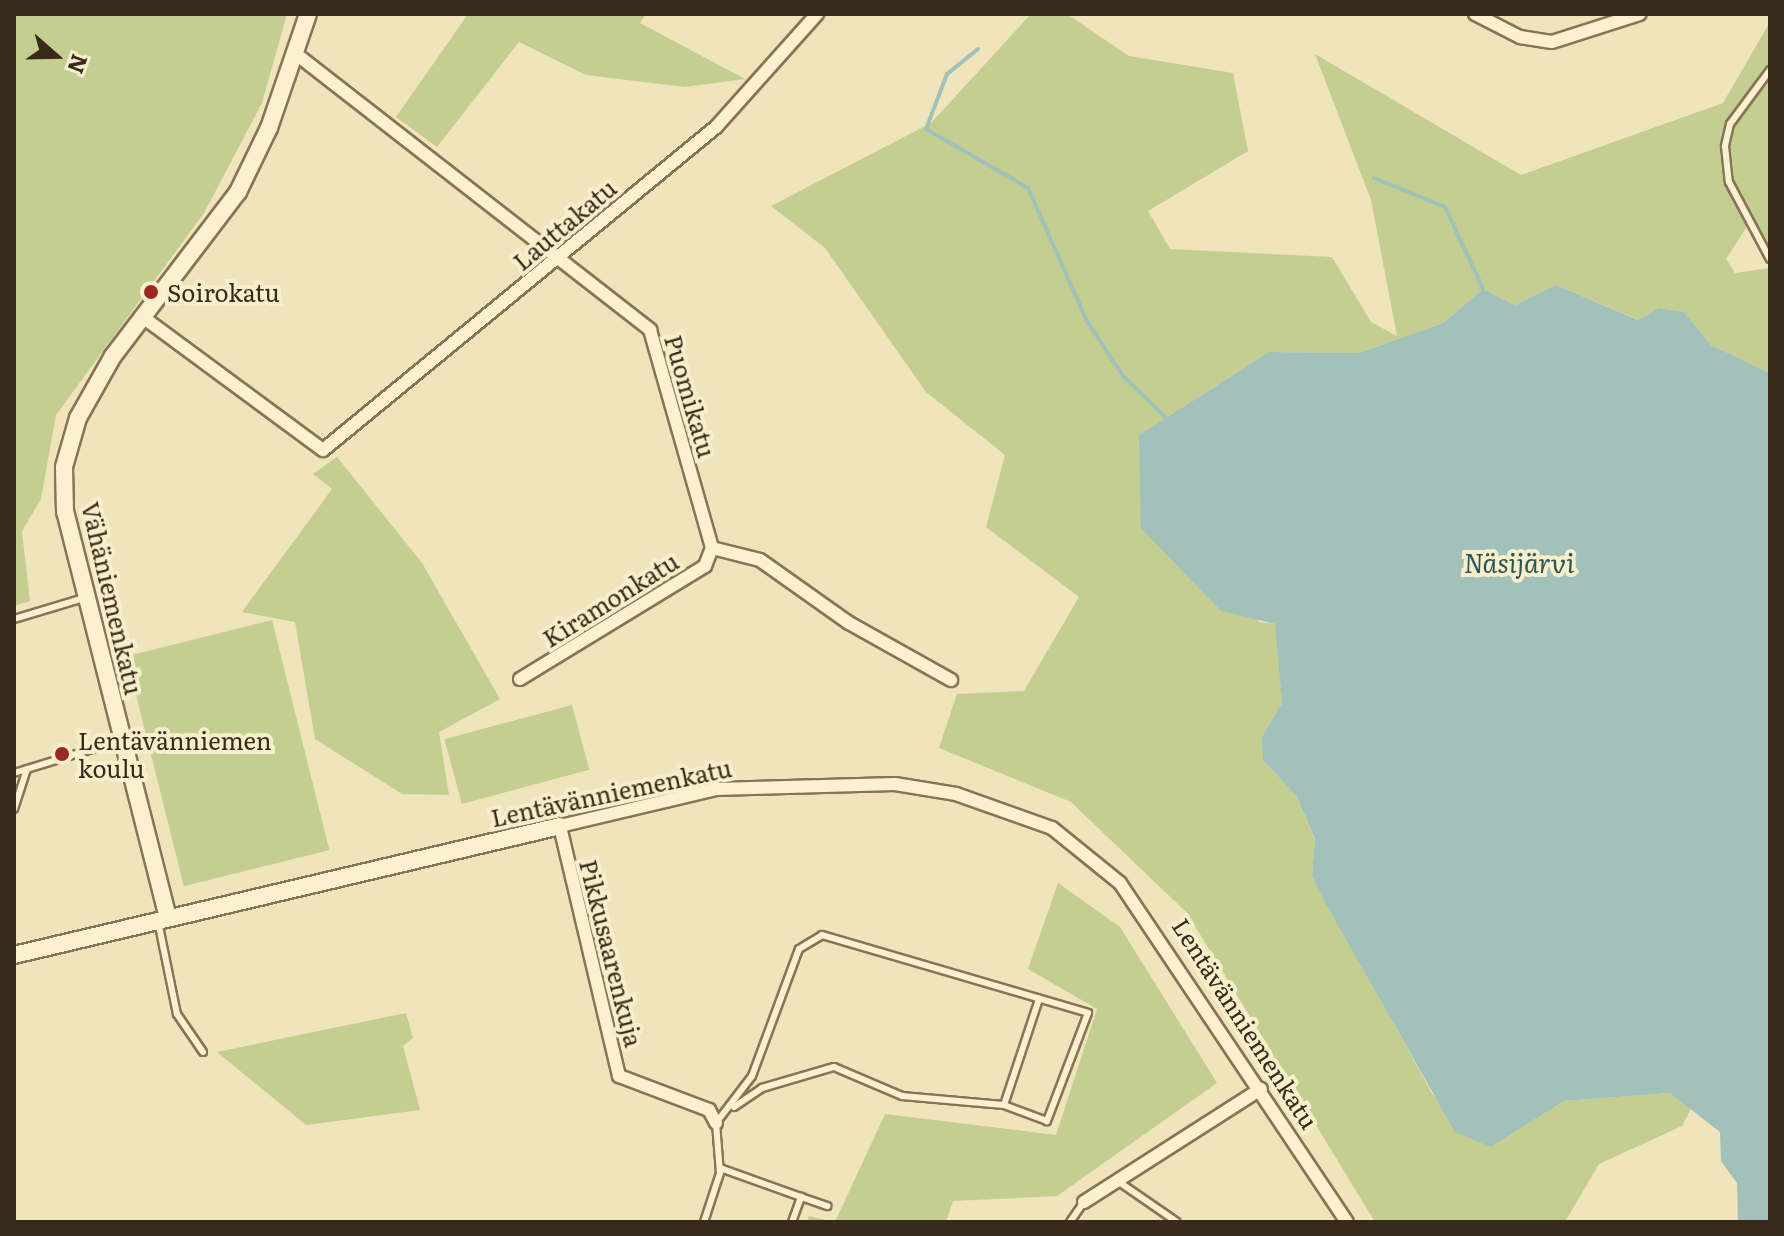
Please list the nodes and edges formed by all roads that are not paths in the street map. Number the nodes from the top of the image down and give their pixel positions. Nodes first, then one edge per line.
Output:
1 (308, 14) edge
2 (817, 14) edge
3 (1475, 14) edge
4 (1640, 14) edge
5 (296, 54) junction
6 (1770, 70) edge
7 (559, 259) junction
8 (1770, 259) edge
9 (144, 318) junction
10 (712, 548) junction
11 (86, 598) junction
12 (14, 619) edge
13 (520, 679) dead end
14 (951, 680) dead end
15 (121, 740) junction
16 (27, 769) junction
17 (14, 773) edge
18 (14, 809) edge
19 (560, 826) junction
20 (163, 920) junction
21 (18, 957) edge
22 (1039, 999) junction
23 (203, 1052) dead end
24 (1261, 1089) junction
25 (1004, 1105) junction
26 (731, 1109) junction
27 (716, 1123) junction
28 (720, 1168) junction
29 (1119, 1182) junction
30 (801, 1197) junction
31 (1084, 1202) joint
32 (827, 1206) dead end
33 (704, 1222) edge
34 (792, 1222) edge
35 (1070, 1222) edge
36 (1177, 1222) edge
37 (1347, 1222) edge

1 - 5 street, Vähäniemenkatu
2 - 7 street, Lauttakatu
3 - 4 street
5 - 7 street, Puomikatu
5 - 9 street, Vähäniemenkatu
6 - 8 lane
7 - 9 street, Lauttakatu
7 - 10 street, Puomikatu
9 - 11 street, Vähäniemenkatu
10 - 13 street, Kiramonkatu
10 - 14 street
11 - 12 lane
11 - 15 street, Vähäniemenkatu
15 - 16 lane
15 - 20 street, Vähäniemenkatu
16 - 17 lane
16 - 18 lane
19 - 20 street, Lentävänniemenkatu
19 - 24 street, Lentävänniemenkatu
19 - 27 street, Pikkusaarenkuja
20 - 21 street, Lentävänniemenkatu
20 - 23 lane
22 - 25 lane
22 - 25 lane
22 - 26 lane
24 - 29 street
24 - 37 street, Lentävänniemenkatu
25 - 26 lane
26 - 27 lane
27 - 28 lane
28 - 30 lane
28 - 33 lane
29 - 31 street
29 - 36 lane
30 - 32 lane
30 - 34 lane
31 - 35 lane

